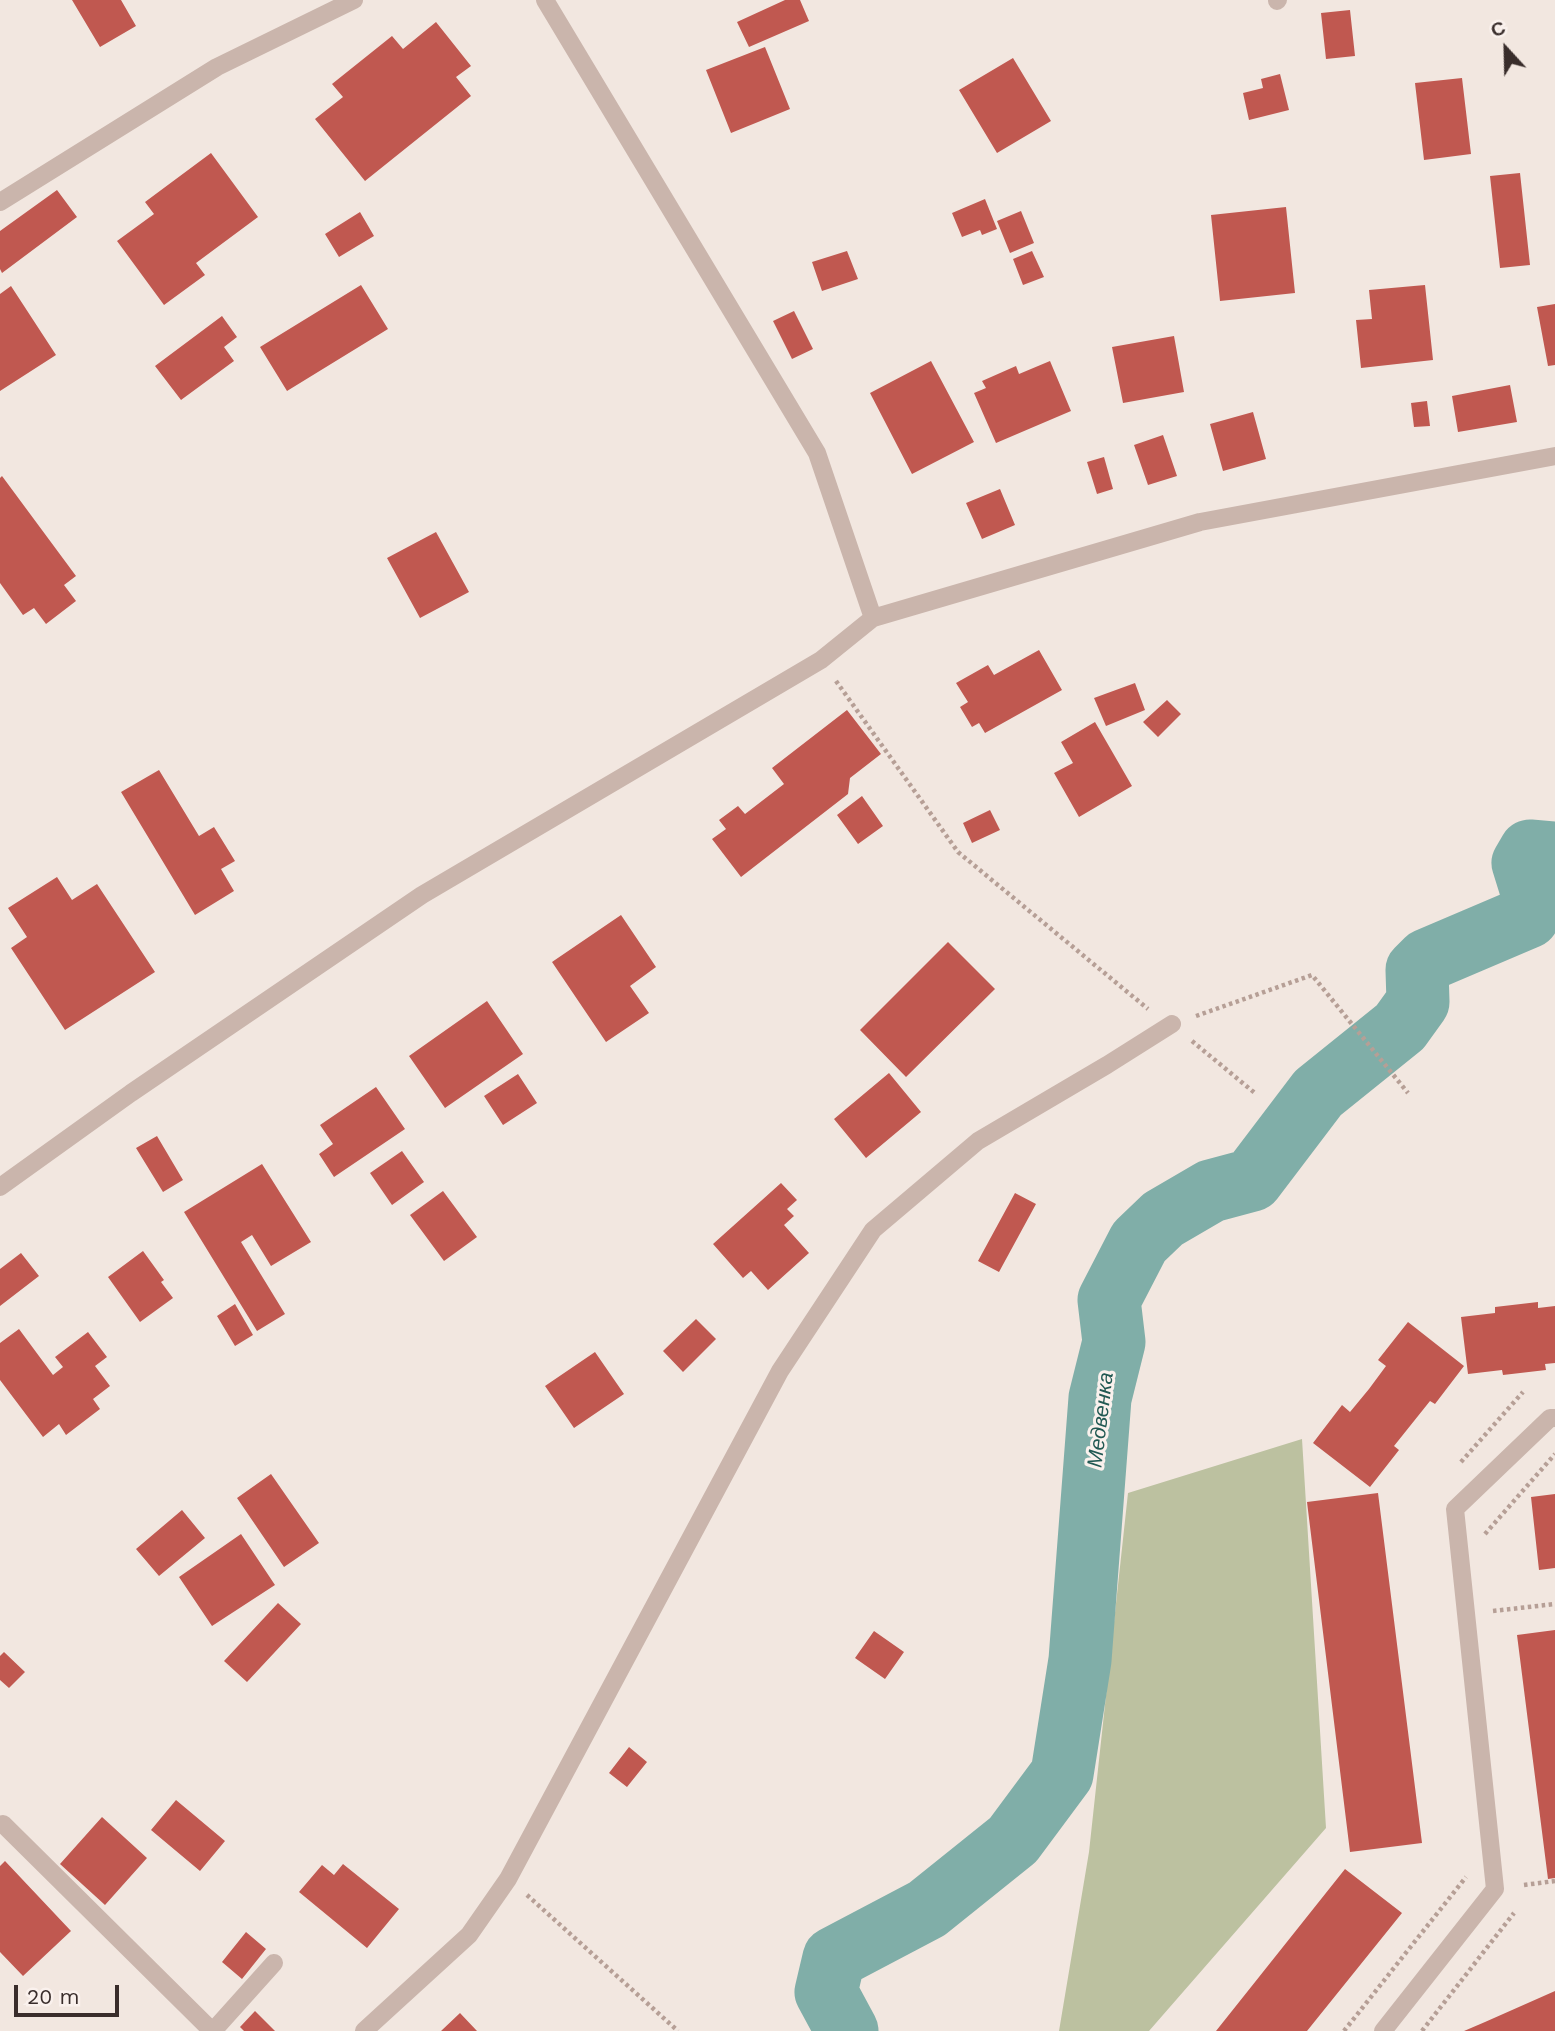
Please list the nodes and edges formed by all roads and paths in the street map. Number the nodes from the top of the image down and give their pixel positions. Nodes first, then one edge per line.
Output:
1 (354, 0) edge
2 (545, 0) edge
3 (0, 202) edge
4 (1555, 456) edge
5 (873, 618) junction
6 (821, 660) junction
7 (1172, 1024) junction
8 (1408, 1093) dead end
9 (1256, 1094) dead end
10 (0, 1187) edge
11 (1522, 1392) dead end
12 (1555, 1418) edge
13 (1454, 1471) dead end
14 (1555, 1604) edge
15 (1493, 1611) dead end
16 (4, 1824) dead end
17 (1467, 1875) dead end
18 (508, 1878) junction
19 (1555, 1881) edge
20 (1524, 1885) dead end
21 (274, 1963) dead end
22 (219, 2029) edge
23 (364, 2031) edge
24 (678, 2031) edge
25 (1344, 2031) edge
26 (1382, 2031) edge

1 - 3 street
2 - 5 street
4 - 5 street
5 - 6 street
6 - 7 path
6 - 10 street
7 - 8 path
7 - 9 path
7 - 18 street
11 - 13 path
12 - 26 street
14 - 15 path
16 - 22 street
17 - 25 path
18 - 23 street
18 - 24 path
19 - 20 path
21 - 22 street

